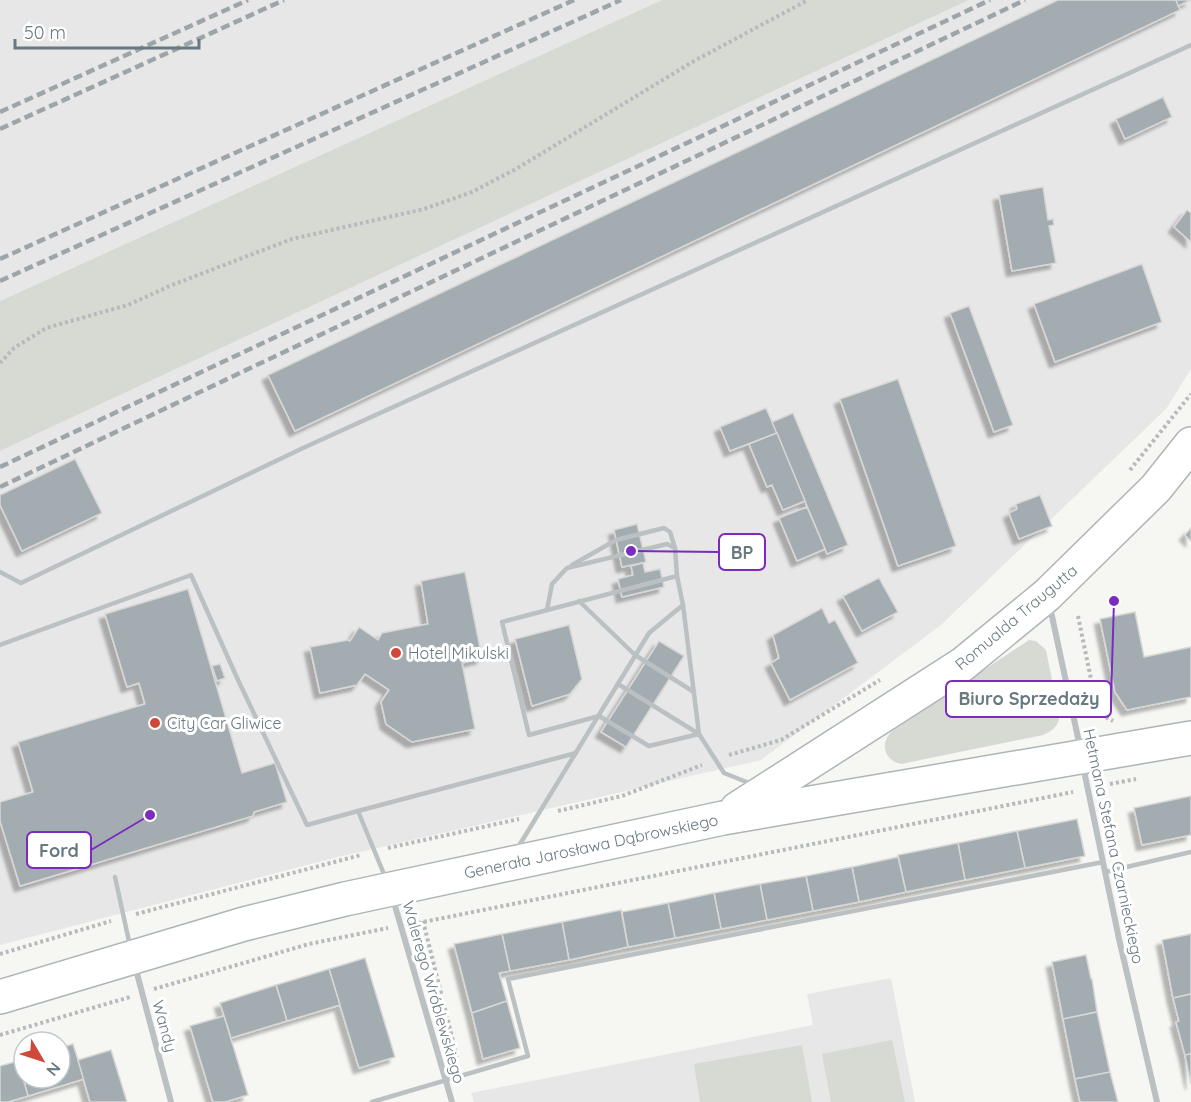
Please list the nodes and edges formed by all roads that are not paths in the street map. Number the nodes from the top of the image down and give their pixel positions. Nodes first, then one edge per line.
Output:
1 (1191, 45) edge
2 (1191, 444) edge
3 (675, 548) junction
4 (567, 568) junction
5 (0, 572) edge
6 (677, 576) junction
7 (1047, 595) junction
8 (579, 601) junction
9 (683, 605) junction
10 (547, 610) junction
11 (0, 645) edge
12 (635, 656) junction
13 (618, 684) junction
14 (694, 693) junction
15 (599, 716) junction
16 (699, 734) junction
17 (1191, 738) edge
18 (576, 753) junction
19 (1082, 757) junction
20 (767, 790) junction
21 (358, 811) junction
22 (723, 818) junction
23 (1191, 852) edge
24 (1103, 862) junction
25 (507, 865) junction
26 (1105, 872) junction
27 (115, 877) dead end
28 (390, 890) junction
29 (133, 957) junction
30 (0, 997) edge
31 (446, 1080) junction
32 (171, 1102) edge
33 (372, 1102) edge
34 (452, 1102) edge
35 (1156, 1102) edge

1 - 5 lane
2 - 7 main road, Romualda Traugutta
3 - 4 lane
3 - 4 lane
3 - 6 lane
4 - 10 lane
6 - 8 lane
6 - 9 lane
7 - 19 street, Hetmana Stefana Czarnieckiego
7 - 20 main road, Romualda Traugutta
8 - 10 lane
8 - 12 lane
9 - 12 lane
9 - 14 lane
10 - 15 lane
11 - 21 lane
12 - 13 lane
12 - 14 lane
13 - 15 lane
13 - 16 lane
14 - 16 lane
15 - 16 lane
15 - 18 lane
16 - 20 lane
17 - 19 main road, Generała Jarosława Dąbrowskiego
18 - 21 lane
18 - 25 lane
19 - 22 main road, Generała Jarosława Dąbrowskiego
19 - 24 street, Hetmana Stefana Czarnieckiego
20 - 22 main road, Romualda Traugutta
21 - 28 lane
22 - 25 main road, Generała Jarosława Dąbrowskiego
23 - 26 lane
24 - 26 street, Hetmana Stefana Czarnieckiego
24 - 31 lane
25 - 28 main road, Generała Jarosława Dąbrowskiego
26 - 35 street, Hetmana Stefana Czarnieckiego
27 - 29 lane
28 - 29 main road, Generała Jarosława Dąbrowskiego
28 - 31 street, Walerego Wróblewskiego
29 - 30 main road, Generała Jarosława Dąbrowskiego
29 - 32 street, Wandy
31 - 33 lane
31 - 34 street, Walerego Wróblewskiego

